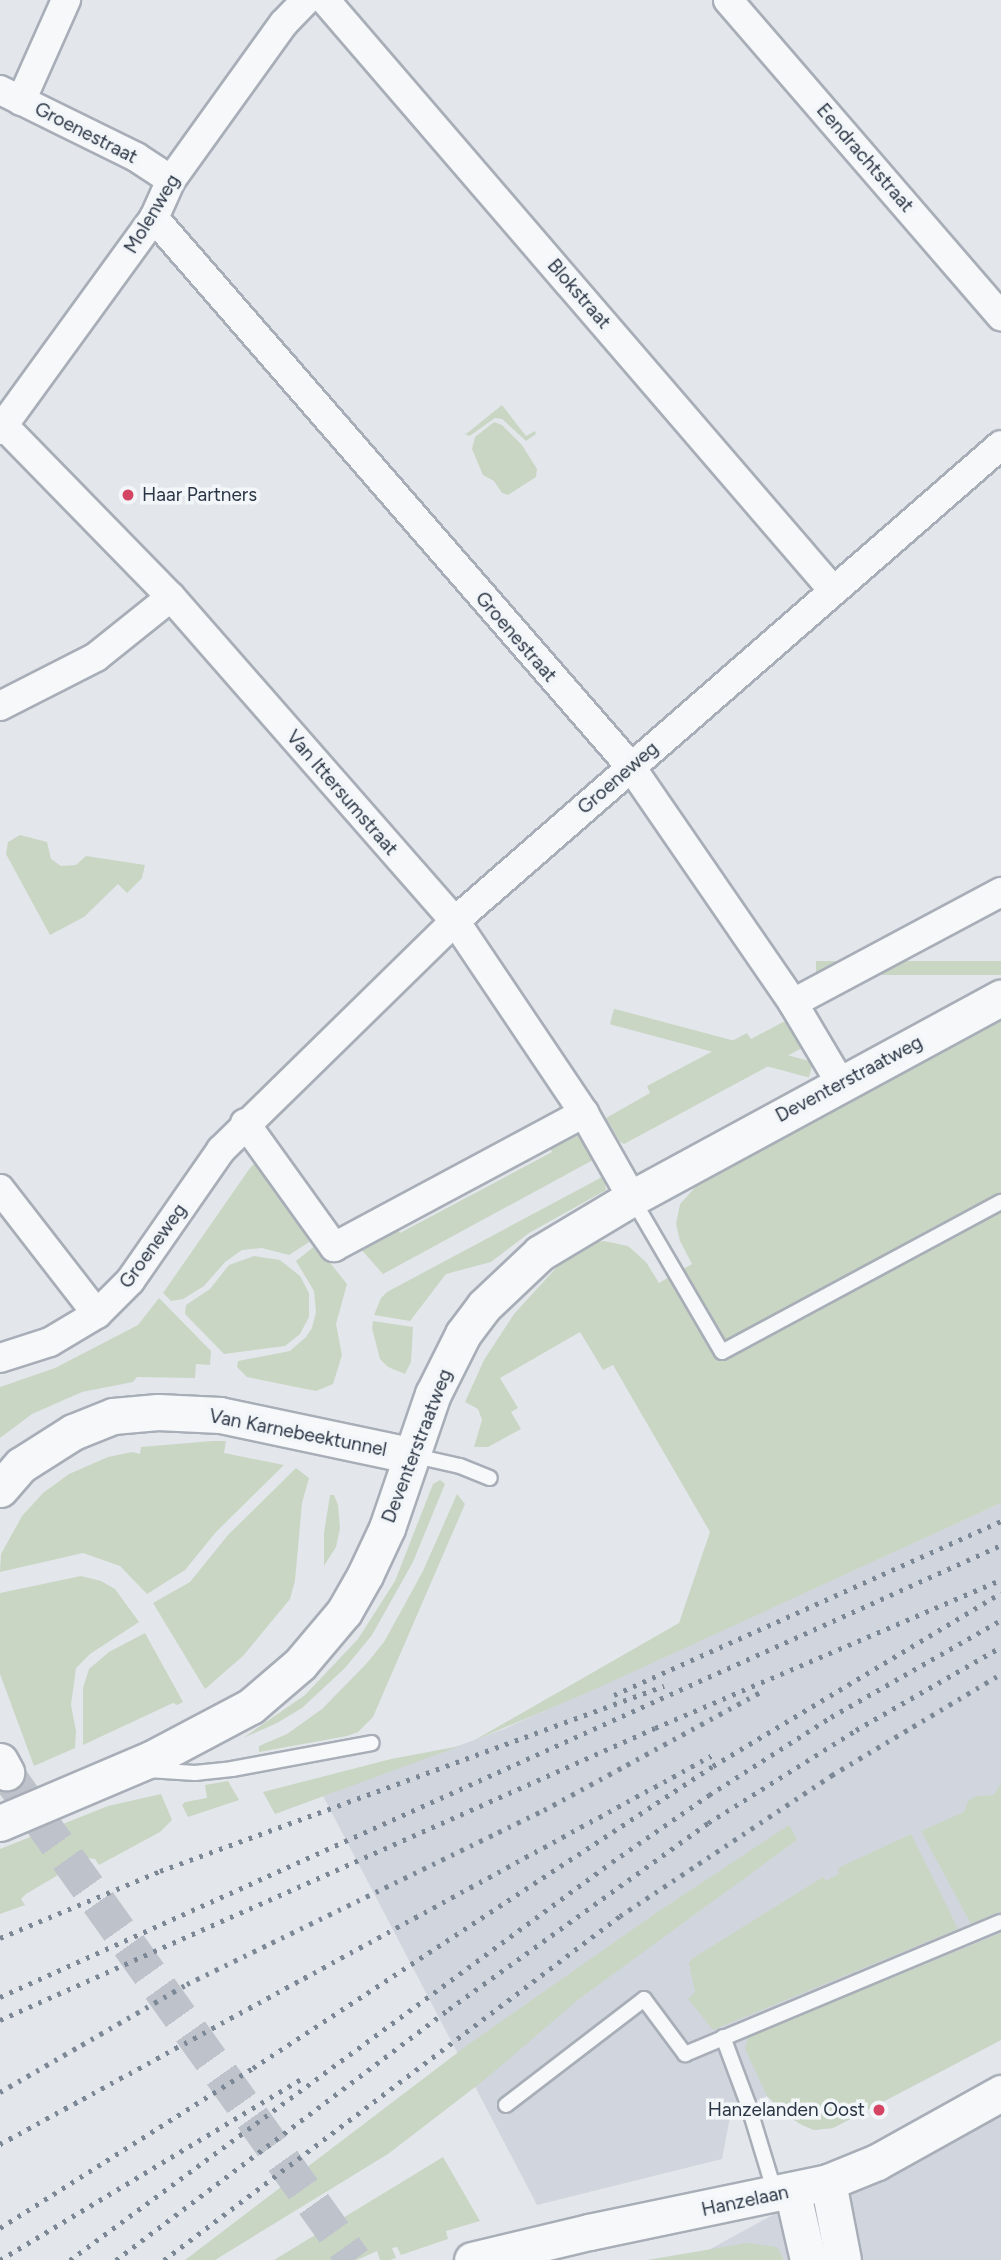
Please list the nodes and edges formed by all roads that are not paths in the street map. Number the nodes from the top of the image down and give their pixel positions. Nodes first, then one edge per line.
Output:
1 (66, 0) edge
2 (306, 0) edge
3 (325, 0) edge
4 (728, 0) edge
5 (11, 95) edge
6 (171, 180) junction
7 (154, 218) junction
8 (1001, 316) edge
9 (2, 428) edge
10 (1001, 445) edge
11 (832, 589) junction
12 (170, 597) junction
13 (0, 706) edge
14 (631, 767) junction
15 (1001, 892) edge
16 (455, 921) junction
17 (1001, 998) edge
18 (793, 1003) junction
19 (841, 1084) junction
20 (584, 1113) junction
21 (245, 1124) junction
22 (0, 1189) edge
23 (632, 1198) junction
24 (1001, 1202) edge
25 (97, 1314) junction
26 (0, 1358) edge
27 (410, 1455) junction
28 (490, 1478) dead end
29 (0, 1489) edge
30 (372, 1743) dead end
31 (129, 1769) junction
32 (0, 1823) edge
33 (1001, 1922) edge
34 (723, 2037) junction
35 (1001, 2093) edge
36 (506, 2105) dead end
37 (828, 2182) junction
38 (784, 2192) junction
39 (471, 2260) edge
40 (808, 2260) edge
41 (843, 2260) edge

1 - 5 street
2 - 6 street, Molenweg
3 - 11 street, Blokstraat
4 - 8 street, Eendrachtstraat
5 - 6 street, Groenestraat
6 - 7 street, Molenweg
7 - 9 street, Molenweg
7 - 14 street, Groenestraat
9 - 12 street, Van Ittersumstraat
10 - 11 street, Groeneweg
11 - 14 street, Groeneweg
12 - 13 street
12 - 16 street, Van Ittersumstraat
14 - 16 street, Groeneweg
14 - 18 street, Groenestraat
15 - 18 street
16 - 20 street, Van Ittersumstraat
16 - 21 street, Groeneweg
17 - 19 street, Deventerstraatweg
18 - 19 street, Groenestraat
19 - 23 street, Deventerstraatweg
20 - 21 street
20 - 23 street, Van Ittersumstraat
21 - 25 street, Groeneweg
22 - 25 street
23 - 24 lane
23 - 27 street, Deventerstraatweg
25 - 26 street, Groeneweg
27 - 28 lane
27 - 29 street, Van Karnebeektunnel
27 - 31 street, Deventerstraatweg
30 - 31 lane
31 - 32 street, Deventerstraatweg
33 - 34 lane
34 - 36 lane
34 - 38 lane
35 - 37 street, Hanzelaan
37 - 38 street, Hanzelaan
37 - 41 street
38 - 39 street, Hanzelaan
38 - 40 street

